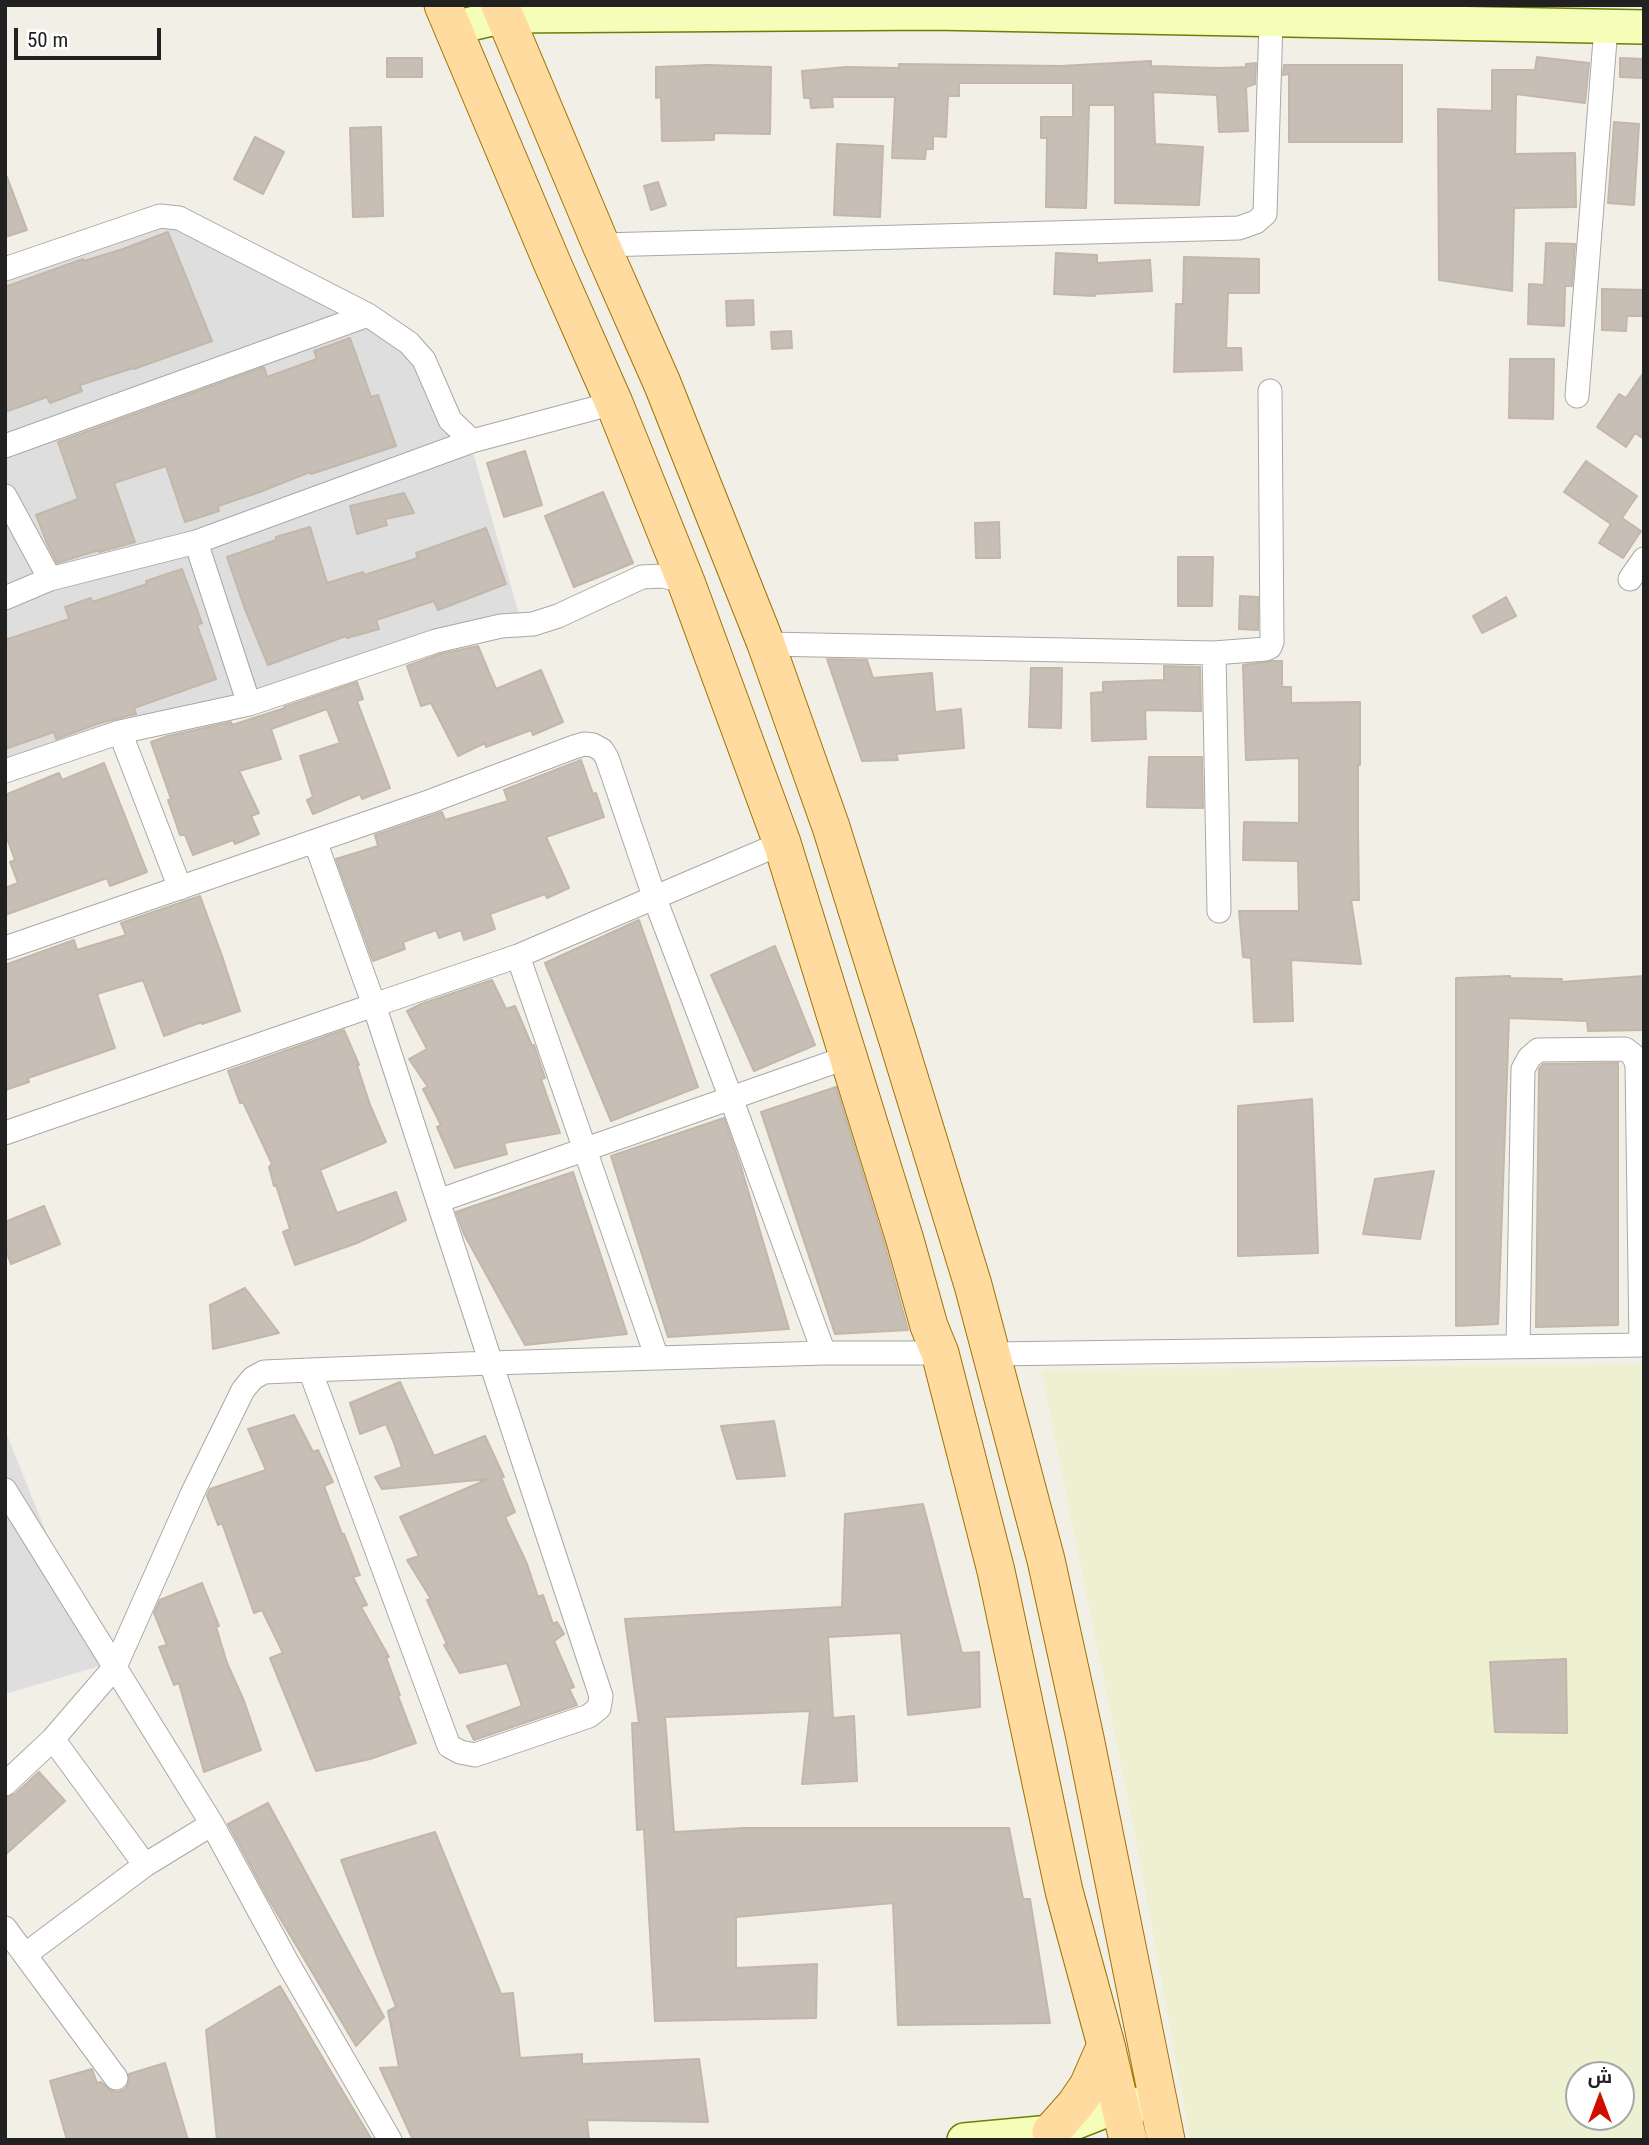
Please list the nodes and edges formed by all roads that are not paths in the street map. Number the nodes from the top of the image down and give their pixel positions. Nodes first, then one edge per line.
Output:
1 (934, 9) edge
2 (675, 10) edge
3 (503, 11) edge
4 (1125, 11) edge
5 (448, 17) edge
6 (1271, 21) junction
7 (1606, 27) junction
8 (1644, 27) edge
9 (601, 245) junction
10 (5, 269) edge
11 (368, 315) junction
12 (1270, 391) dead end
13 (1577, 396) dead end
14 (614, 403) junction
15 (472, 441) junction
16 (5, 446) edge
17 (5, 496) edge
18 (196, 542) junction
19 (1644, 559) edge
20 (50, 579) junction
21 (1630, 579) dead end
22 (686, 582) junction
23 (5, 598) edge
24 (766, 644) junction
25 (1214, 653) junction
26 (249, 705) junction
27 (120, 732) junction
28 (5, 771) edge
29 (315, 841) junction
30 (782, 843) junction
31 (180, 888) junction
32 (655, 899) junction
33 (1219, 911) dead end
34 (5, 948) edge
35 (518, 956) junction
36 (374, 1005) junction
37 (848, 1056) junction
38 (731, 1098) junction
39 (5, 1133) edge
40 (585, 1150) junction
41 (438, 1201) junction
42 (1642, 1345) edge
43 (1518, 1346) junction
44 (824, 1353) junction
45 (940, 1353) junction
46 (992, 1354) junction
47 (657, 1358) junction
48 (491, 1363) junction
49 (310, 1370) junction
50 (5, 1490) edge
51 (115, 1667) junction
52 (53, 1739) junction
53 (5, 1784) edge
54 (212, 1824) junction
55 (145, 1865) junction
56 (5, 1928) edge
57 (26, 1954) junction
58 (1106, 2045) junction
59 (116, 2078) dead end
60 (1159, 2104) junction
61 (1120, 2105) junction
62 (1055, 2136) edge
63 (390, 2140) edge
64 (964, 2140) edge
65 (1128, 2140) edge
66 (1166, 2140) edge

1 - 2 street
1 - 4 street
2 - 3 street
3 - 5 street
3 - 9 main road
4 - 6 street
5 - 14 main road
6 - 7 street
6 - 9 street
7 - 8 street
7 - 13 street
9 - 24 main road
10 - 11 street
11 - 15 street
11 - 16 street
12 - 25 street
14 - 15 street
14 - 22 main road
15 - 18 street
17 - 20 street
18 - 20 street
18 - 26 street
19 - 21 street
20 - 23 street
22 - 26 street
22 - 30 main road
24 - 25 street
24 - 46 main road
25 - 33 street
26 - 27 street
27 - 28 street
27 - 31 street
29 - 31 street
29 - 32 street
29 - 36 street
30 - 32 street
30 - 37 main road
31 - 34 street
32 - 35 street
32 - 38 street
35 - 36 street
35 - 40 street
36 - 39 street
36 - 41 street
37 - 38 street
37 - 45 main road
38 - 40 street
38 - 44 street
40 - 41 street
40 - 47 street
41 - 48 street
42 - 43 street
42 - 43 street
43 - 46 street
44 - 45 street
44 - 47 street
45 - 58 main road
46 - 60 main road
47 - 48 street
48 - 49 street
48 - 49 street
49 - 51 street
50 - 51 street
51 - 52 street
51 - 54 street
52 - 53 street
52 - 55 street
54 - 55 street
54 - 63 street
55 - 57 street
56 - 57 street
57 - 59 street
58 - 61 main road
58 - 62 main road
60 - 61 street
60 - 66 main road
61 - 62 street
61 - 65 main road
62 - 64 street

